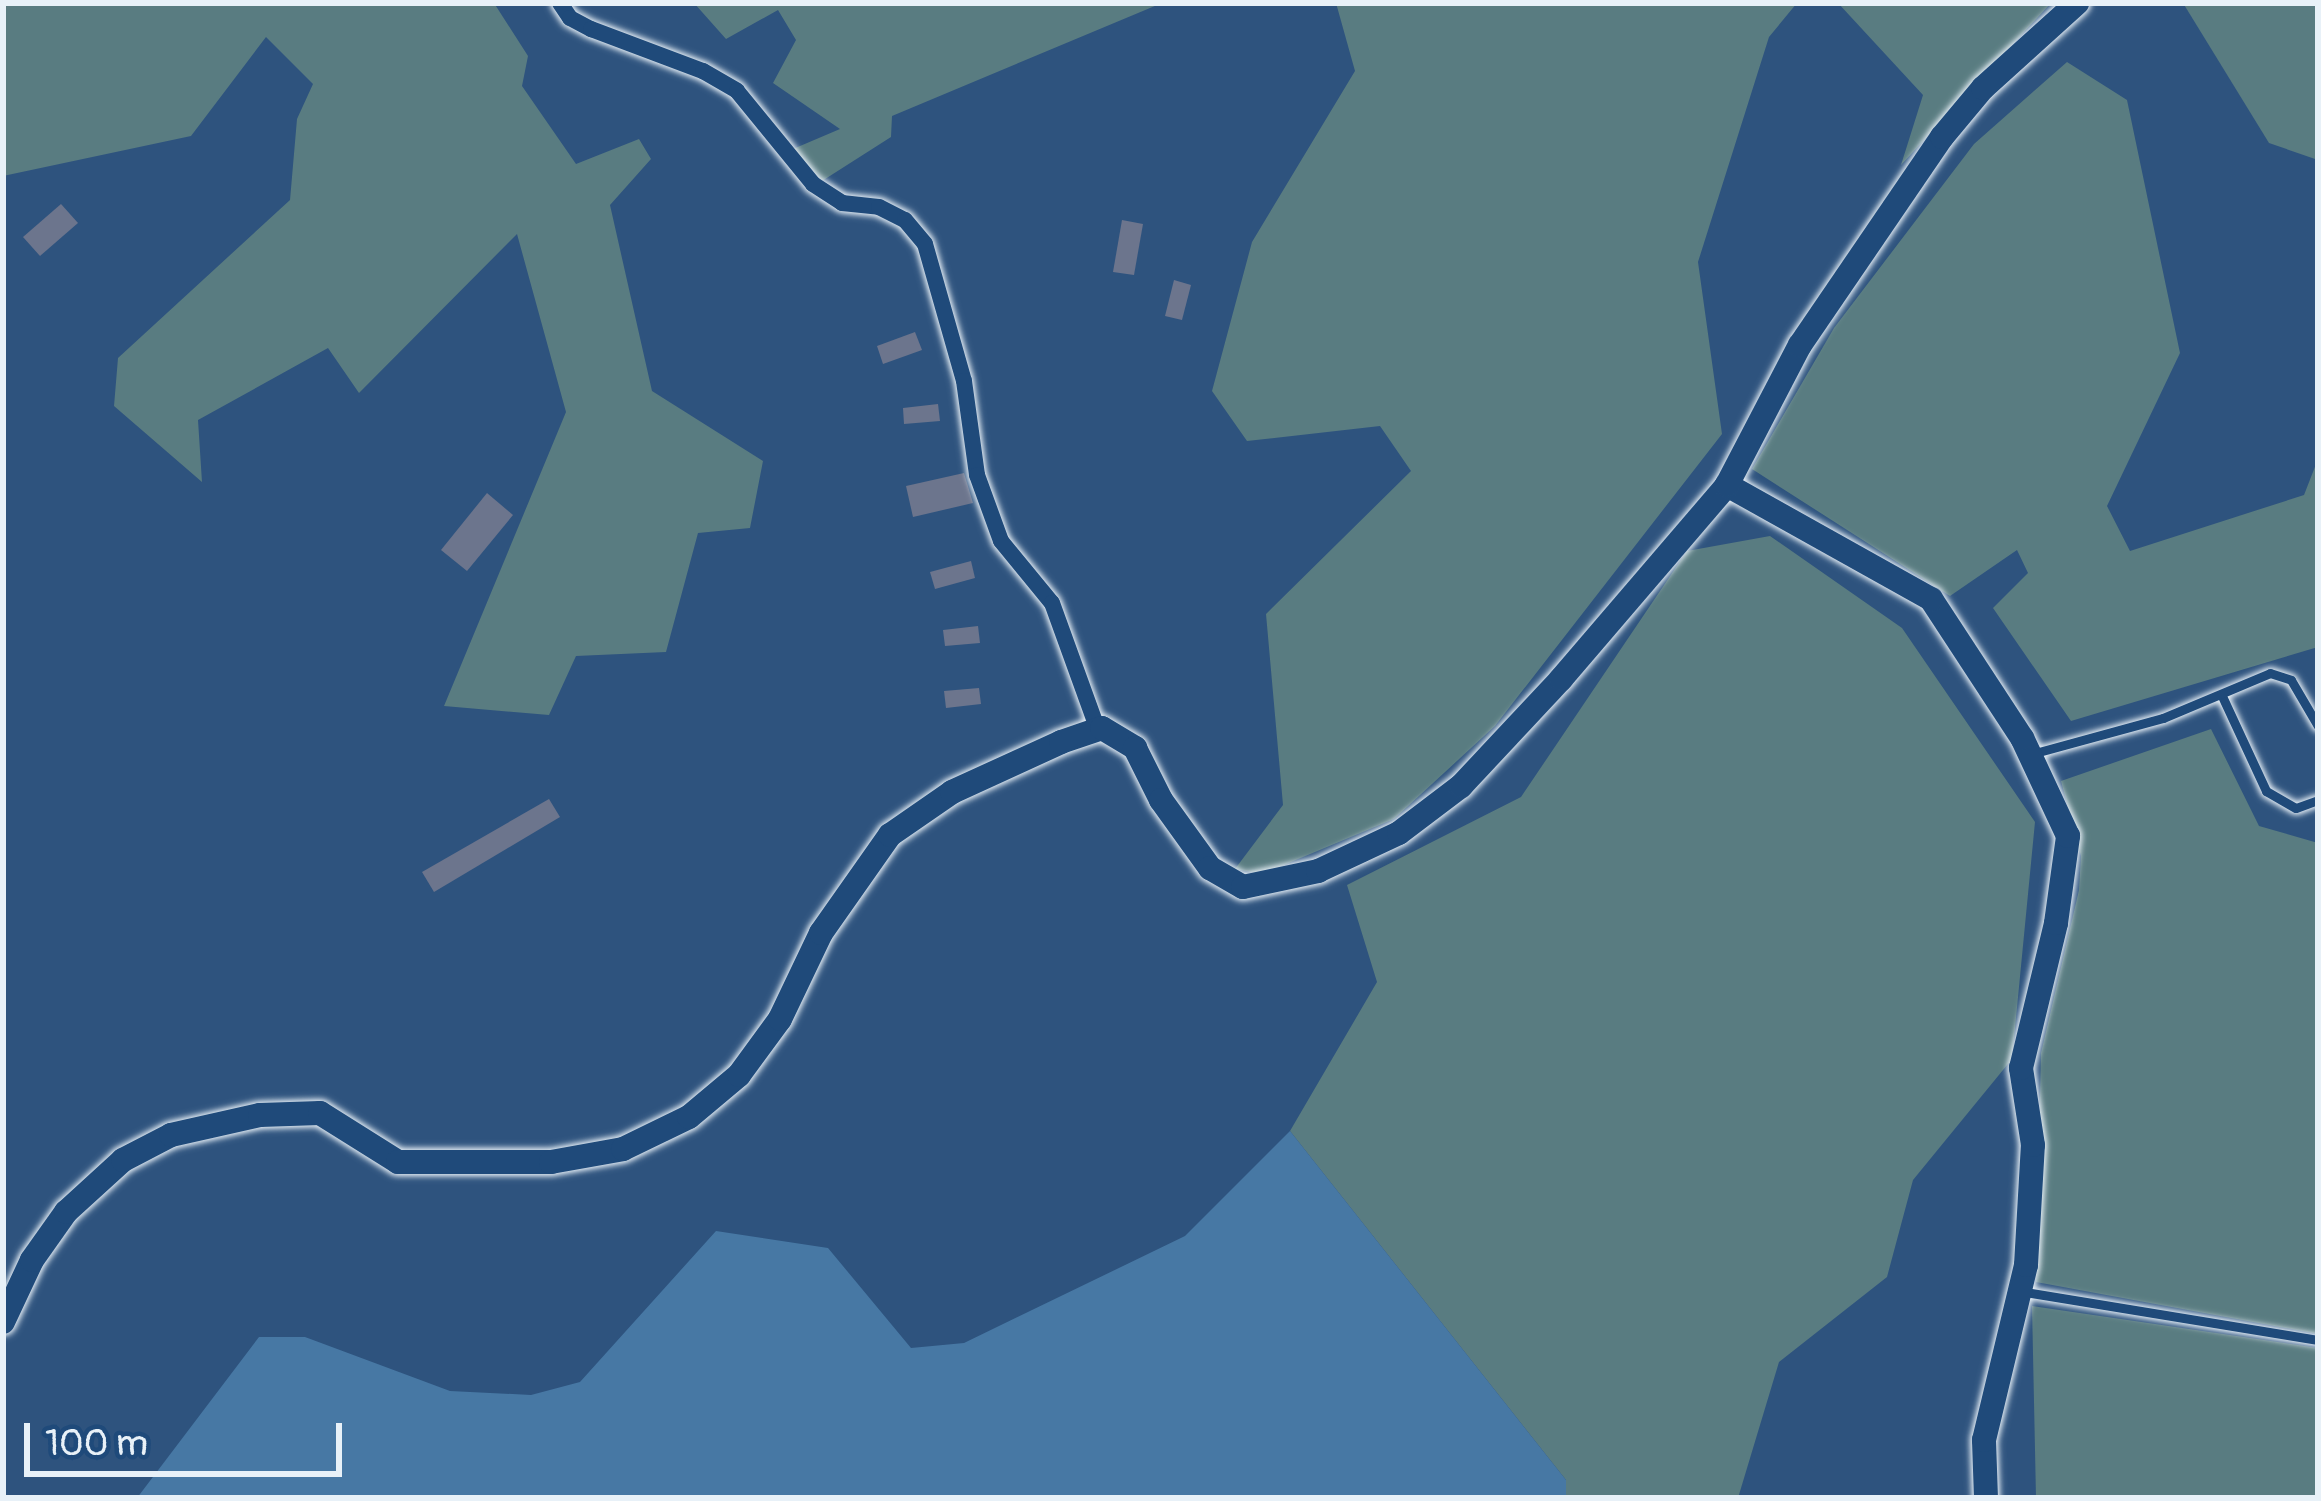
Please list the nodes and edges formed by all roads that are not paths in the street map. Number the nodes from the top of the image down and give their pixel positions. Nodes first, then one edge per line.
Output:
1 (560, 3) edge
2 (2077, 3) edge
3 (1727, 485) junction
4 (2222, 696) junction
5 (2318, 726) edge
6 (1097, 730) junction
7 (2029, 754) junction
8 (2318, 800) edge
9 (2020, 1291) junction
10 (3, 1322) edge
11 (2318, 1340) edge
12 (1986, 1498) edge

1 - 6 street
2 - 3 street
3 - 6 street
3 - 7 street
4 - 5 lane
4 - 7 lane
4 - 8 lane
6 - 10 street
7 - 9 street
9 - 11 lane
9 - 12 street

